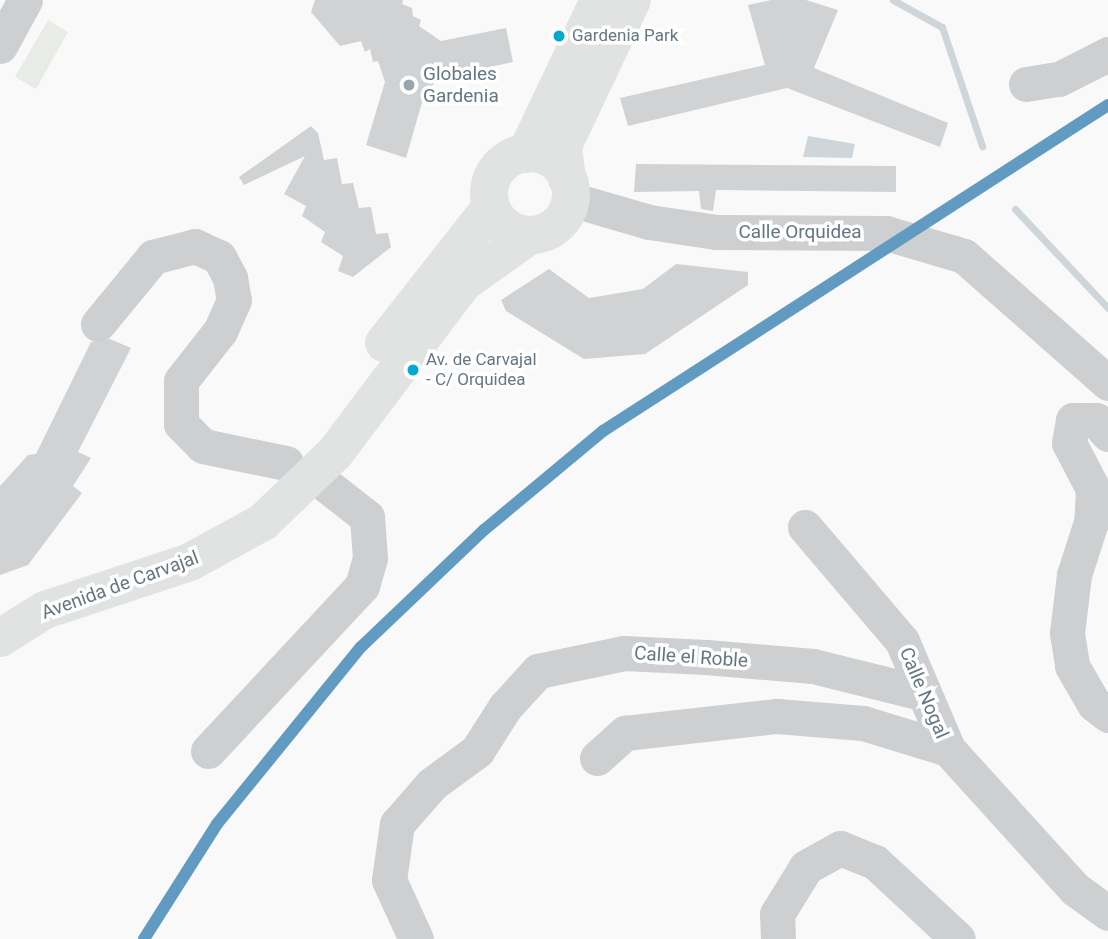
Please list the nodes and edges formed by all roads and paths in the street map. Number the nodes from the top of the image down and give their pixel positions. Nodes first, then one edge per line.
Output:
1 (4, 0) edge
2 (25, 0) edge
3 (599, 0) edge
4 (632, 0) edge
5 (0, 9) edge
6 (0, 46) edge
7 (1108, 54) edge
8 (1026, 84) dead end
9 (526, 154) junction
10 (569, 189) junction
11 (491, 207) junction
12 (530, 235) junction
13 (98, 324) dead end
14 (1108, 383) edge
15 (1108, 434) edge
16 (299, 469) junction
17 (805, 527) dead end
18 (0, 608) edge
19 (0, 638) edge
20 (921, 693) junction
21 (1108, 715) edge
22 (948, 749) junction
23 (208, 751) dead end
24 (597, 758) dead end
25 (1108, 913) edge
26 (416, 939) edge
27 (778, 939) edge
28 (958, 939) edge

1 - 5 street
2 - 6 street
3 - 9 main road
4 - 10 main road
7 - 8 street
9 - 10 main road
9 - 11 main road
10 - 12 main road
10 - 14 street, Calle Orquidea
11 - 12 main road
11 - 16 main road, Avenida de Carvajal
12 - 16 main road, Avenida de Carvajal
13 - 16 street
15 - 21 street
16 - 18 main road, Avenida de Carvajal
16 - 19 main road, Avenida de Carvajal
16 - 23 street
17 - 20 street, Calle Nogal
20 - 22 street, Calle Nogal
20 - 26 street, Calle el Roble
22 - 24 street
22 - 25 street, Calle Nogal
27 - 28 street

